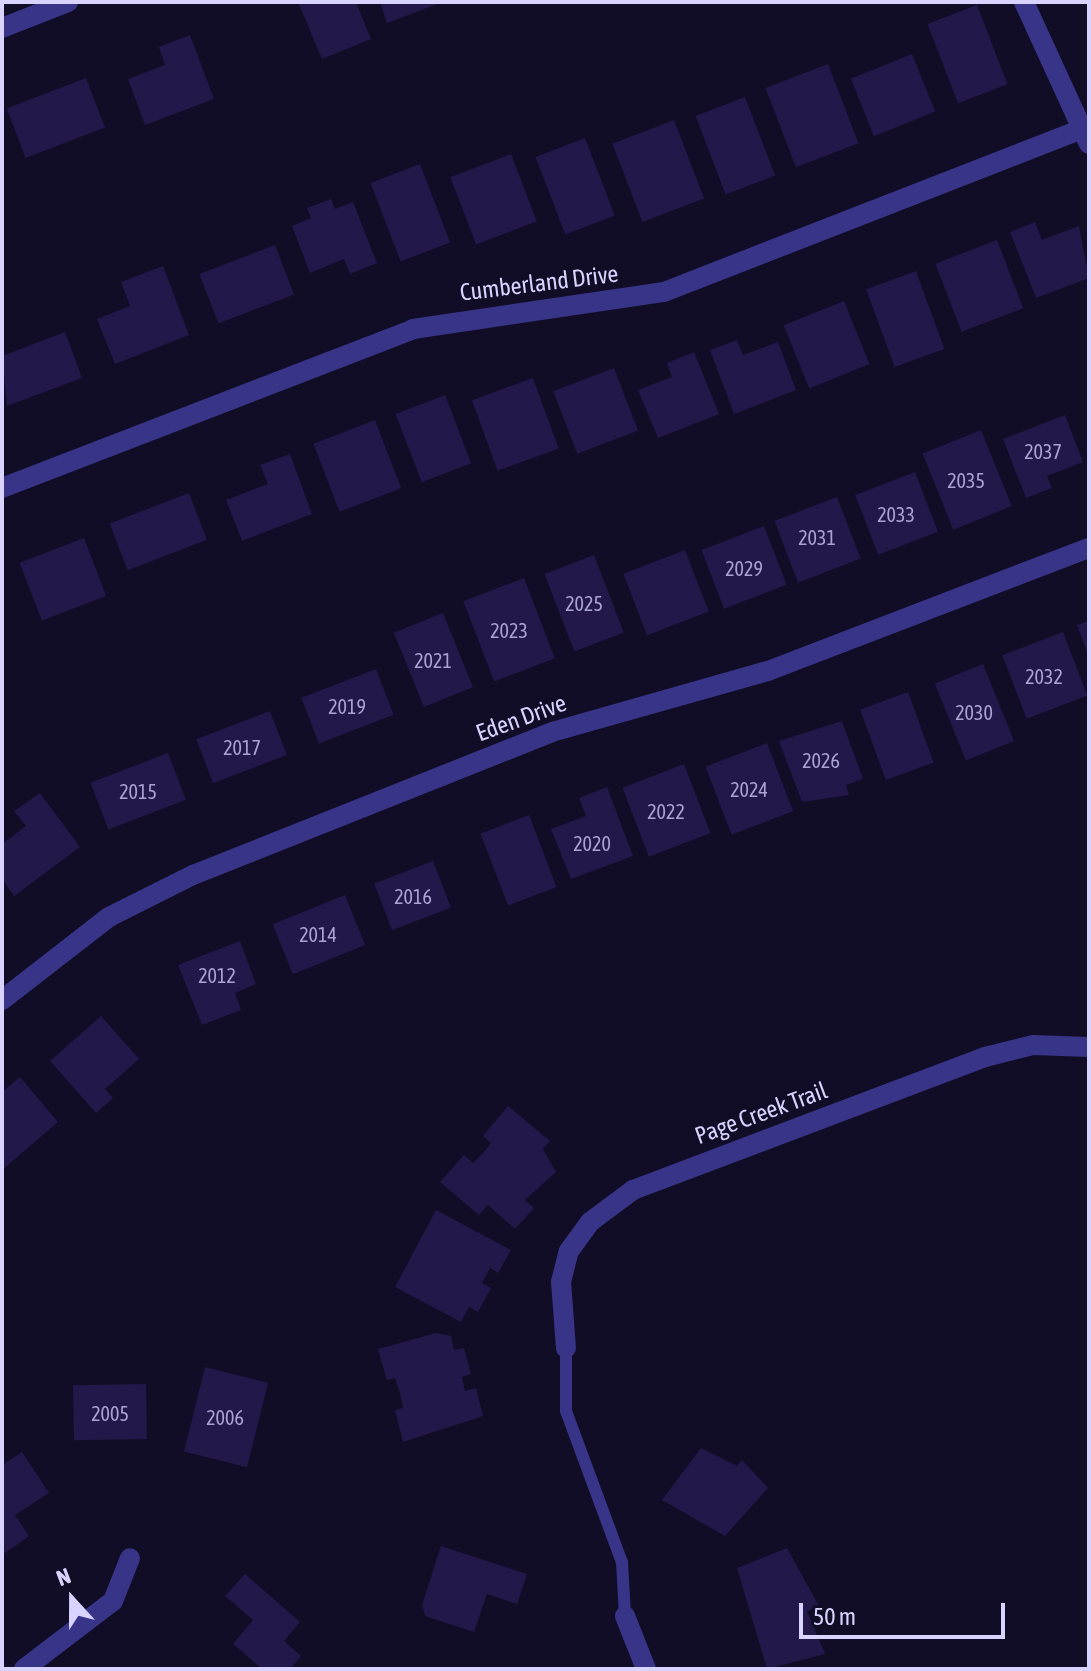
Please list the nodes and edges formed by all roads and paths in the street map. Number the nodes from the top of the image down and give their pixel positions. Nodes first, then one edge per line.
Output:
1 (68, 2) edge
2 (1024, 2) edge
3 (2, 28) edge
4 (1086, 136) edge
5 (2, 488) edge
6 (1089, 548) edge
7 (2, 1000) edge
8 (1089, 1047) edge
9 (566, 1348) joint
10 (130, 1558) dead end
11 (625, 1616) joint
12 (24, 1669) edge
13 (646, 1669) edge

1 - 3 street
2 - 4 street
4 - 5 street, Cumberland Drive
6 - 7 street, Eden Drive
8 - 9 street, Page Creek Trail
9 - 11 lane
10 - 12 street
11 - 13 street

